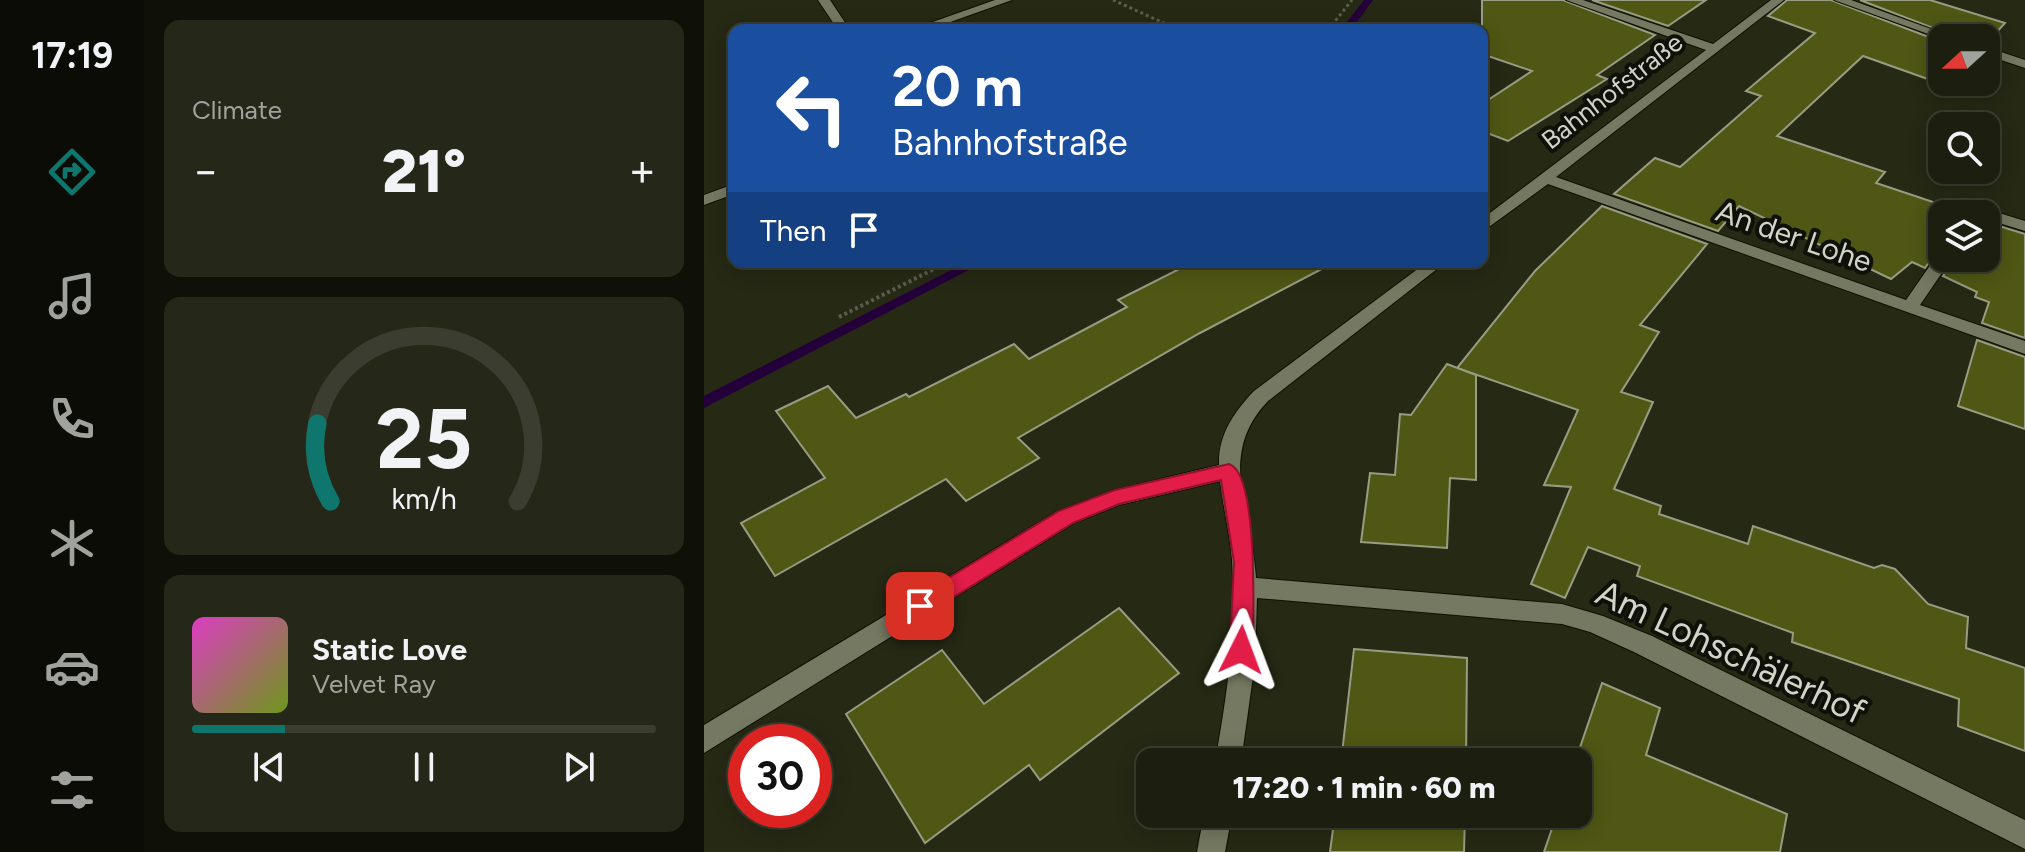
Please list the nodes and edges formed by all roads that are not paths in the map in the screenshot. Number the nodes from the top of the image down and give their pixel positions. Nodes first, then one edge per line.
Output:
1 (824, 0) edge
2 (1006, 0) edge
3 (1572, 0) edge
4 (1778, 0) edge
5 (1840, 0) edge
6 (840, 24) edge
7 (934, 24) edge
8 (1928, 30) edge
9 (1713, 48) junction
10 (2000, 56) edge
11 (2025, 64) edge
12 (1545, 178) junction
13 (728, 191) edge
14 (704, 200) edge
15 (2000, 218) edge
16 (1488, 222) edge
17 (2025, 226) edge
18 (1430, 268) edge
19 (1934, 272) edge
20 (1910, 307) junction
21 (2025, 348) edge
22 (1229, 471) junction
23 (1245, 587) junction
24 (704, 740) edge
25 (1230, 748) edge
26 (1215, 828) edge
27 (2025, 835) edge
28 (1211, 852) edge

1 - 6 street
2 - 7 street
3 - 9 street
4 - 9 street, Bahnhofstraße
5 - 8 street
9 - 12 street, Bahnhofstraße
10 - 11 street
12 - 16 street, Bahnhofstraße
12 - 20 street, An der Lohe
13 - 14 street
15 - 17 street
18 - 22 street
19 - 20 street
20 - 21 street, An der Lohe
22 - 23 street
22 - 24 street
23 - 25 street
23 - 27 street, Am Lohschälerhof
26 - 28 street

